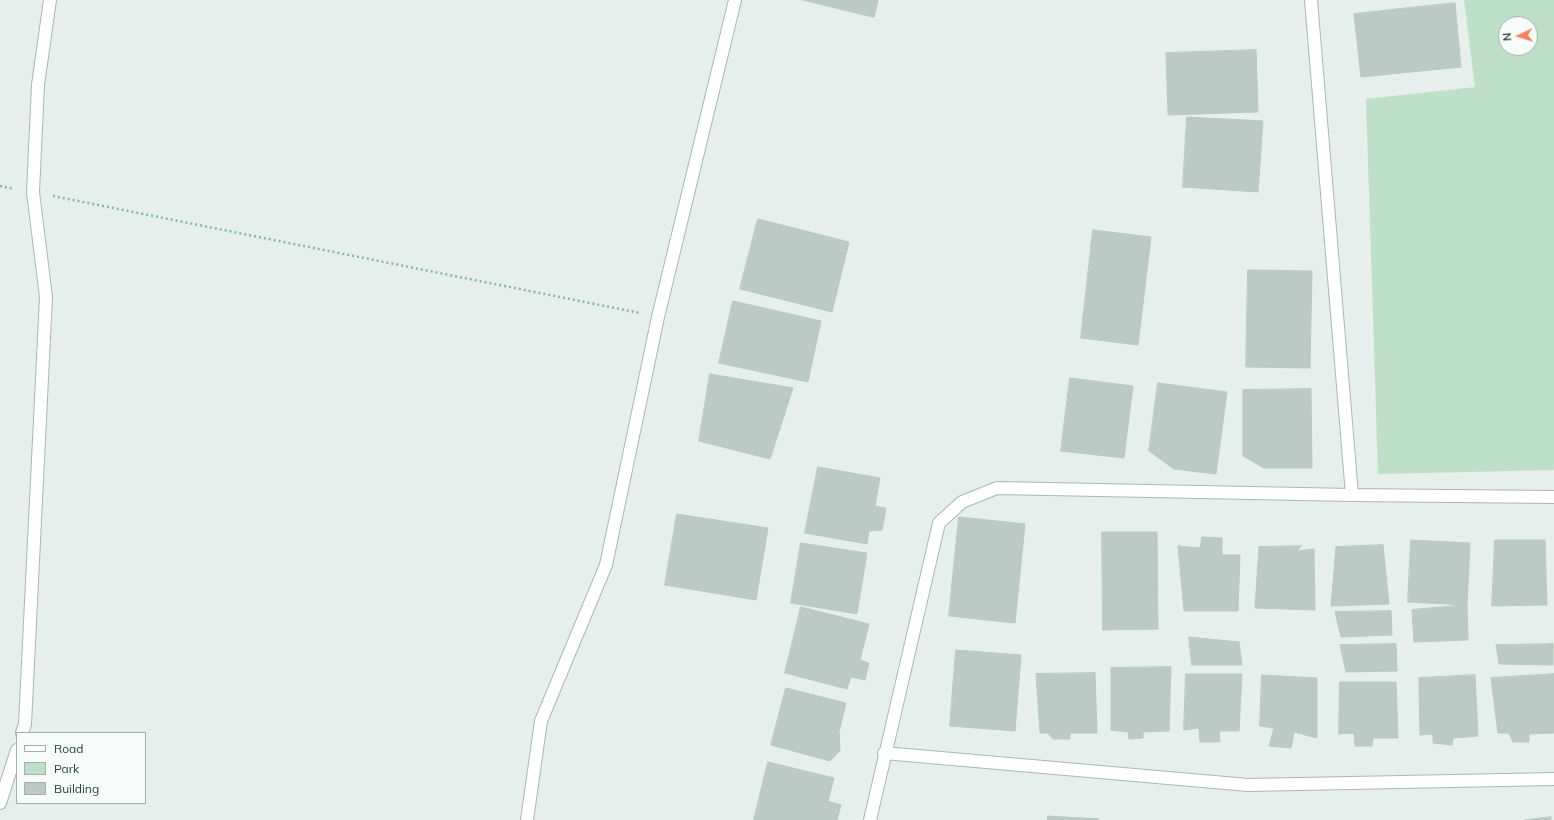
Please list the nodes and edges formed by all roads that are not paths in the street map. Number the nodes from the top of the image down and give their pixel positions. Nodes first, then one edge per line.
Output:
1 (50, 0) edge
2 (735, 0) edge
3 (1311, 0) edge
4 (1352, 495) junction
5 (1554, 497) edge
6 (22, 732) edge
7 (16, 753) edge
8 (884, 753) junction
9 (1554, 779) edge
10 (0, 803) edge
11 (527, 820) edge
12 (870, 820) edge

1 - 6 street
2 - 11 street
3 - 4 street
4 - 5 street
4 - 8 street
7 - 10 street
8 - 9 street
8 - 12 street

